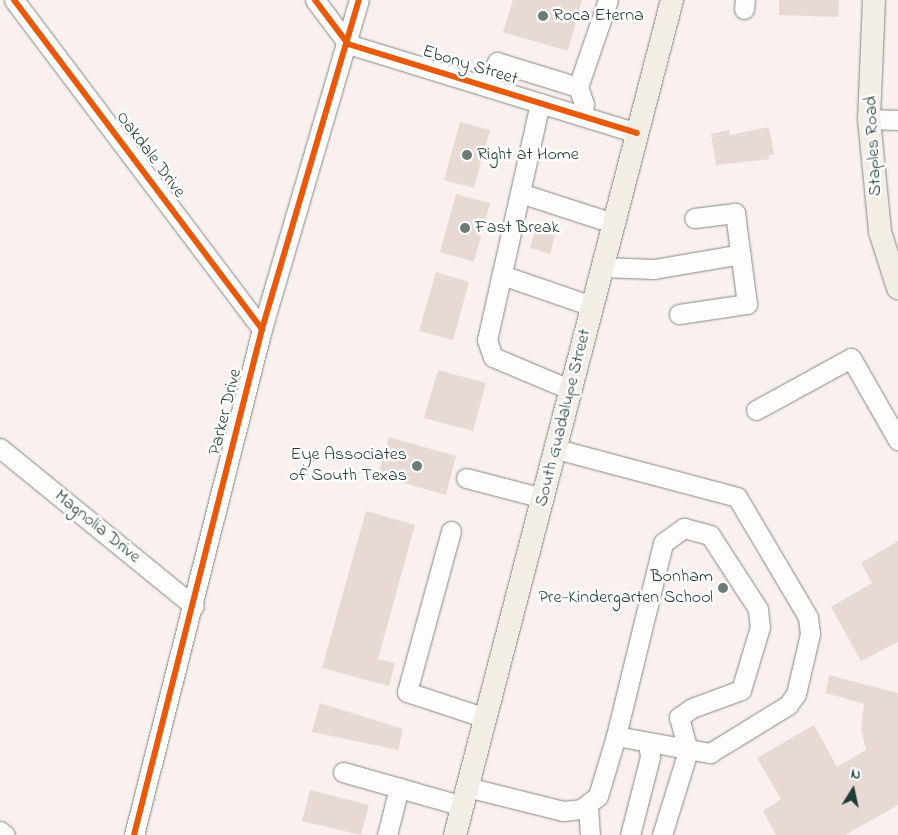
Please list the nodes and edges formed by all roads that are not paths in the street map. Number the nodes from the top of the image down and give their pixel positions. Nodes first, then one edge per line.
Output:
1 (14, 0) edge
2 (315, 0) edge
3 (359, 0) edge
4 (608, 0) edge
5 (874, 0) edge
6 (667, 1) edge
7 (348, 44) junction
8 (485, 86) junction
9 (578, 87) junction
10 (540, 103) junction
11 (582, 116) junction
12 (870, 119) junction
13 (898, 120) edge
14 (636, 133) junction
15 (520, 193) junction
16 (694, 218) dead end
17 (613, 223) junction
18 (741, 254) junction
19 (602, 267) junction
20 (502, 275) junction
21 (898, 288) edge
22 (592, 306) junction
23 (679, 314) dead end
24 (262, 329) junction
25 (571, 390) junction
26 (756, 410) dead end
27 (893, 419) edge
28 (898, 440) edge
29 (0, 448) edge
30 (556, 450) junction
31 (466, 478) dead end
32 (543, 498) junction
33 (452, 531) dead end
34 (194, 606) junction
35 (486, 718) junction
36 (616, 736) junction
37 (648, 742) junction
38 (688, 751) junction
39 (343, 772) dead end
40 (399, 788) junction
41 (465, 796) junction
42 (588, 807) junction
43 (0, 831) edge
44 (5, 835) edge
45 (134, 835) edge
46 (387, 835) edge
47 (455, 835) edge
48 (590, 835) edge
49 (630, 835) edge
50 (662, 835) edge

1 - 24 street, Oakdale Drive
2 - 7 street
3 - 7 street, Parker Drive
4 - 9 street
5 - 12 main road, Staples Road
6 - 14 main road, South Guadalupe Street
7 - 8 street, Ebony Street
7 - 24 street, Parker Drive
8 - 9 street
8 - 10 street, Ebony Street
9 - 11 street
10 - 11 street, Ebony Street
10 - 15 street
11 - 14 street, Ebony Street
12 - 13 street
12 - 21 main road, Staples Road
14 - 17 main road, South Guadalupe Street
15 - 17 street
15 - 20 street
16 - 18 street
17 - 19 main road, South Guadalupe Street
18 - 19 street
18 - 23 street
19 - 22 main road, South Guadalupe Street
20 - 22 street
20 - 25 street
22 - 25 main road, South Guadalupe Street
24 - 34 street, Parker Drive
25 - 30 main road, South Guadalupe Street
26 - 27 street
27 - 28 street
29 - 34 street, Magnolia Drive
30 - 32 main road, South Guadalupe Street
30 - 38 street
31 - 32 street
32 - 35 main road, South Guadalupe Street
33 - 35 street
34 - 45 street, Parker Drive
35 - 41 main road, South Guadalupe Street
36 - 37 street
36 - 38 street
36 - 42 street
37 - 38 street
37 - 49 street
38 - 50 street
39 - 40 street
40 - 41 street
40 - 46 street
41 - 42 street
41 - 47 main road, South Guadalupe Street
42 - 48 street
43 - 44 street

